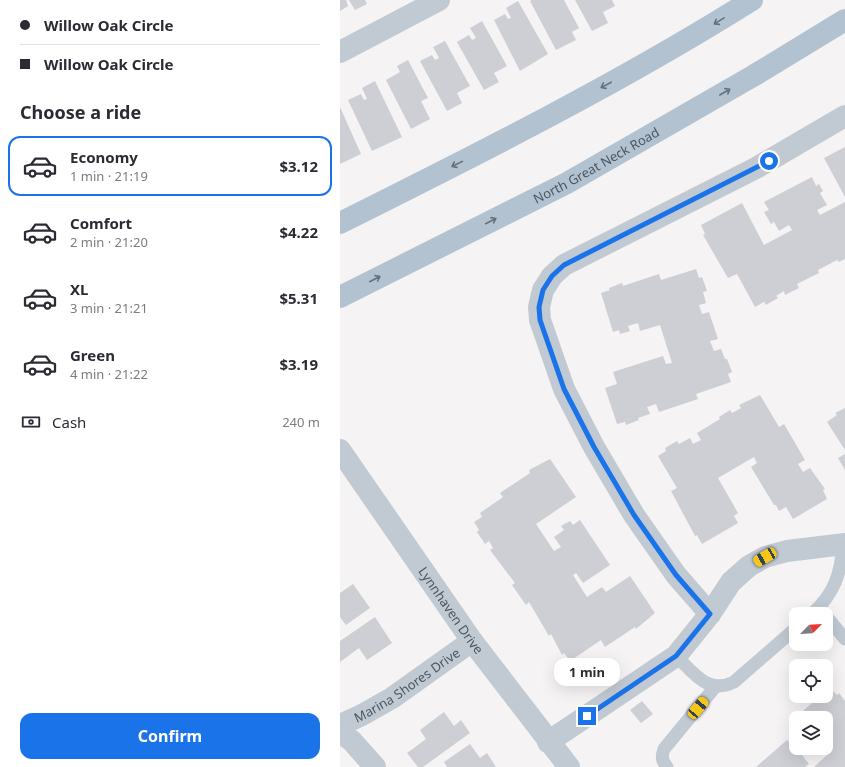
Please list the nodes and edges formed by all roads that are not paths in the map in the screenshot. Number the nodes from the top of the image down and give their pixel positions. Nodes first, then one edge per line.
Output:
1 (439, 0) edge
2 (752, 0) edge
3 (845, 20) edge
4 (340, 52) edge
5 (845, 116) edge
6 (340, 223) edge
7 (340, 297) edge
8 (340, 450) edge
9 (844, 544) edge
10 (822, 607) edge
11 (710, 614) junction
12 (833, 627) edge
13 (789, 634) edge
14 (845, 639) edge
15 (472, 641) junction
16 (676, 656) junction
17 (715, 687) junction
18 (340, 726) edge
19 (340, 732) edge
20 (548, 742) junction
21 (375, 767) edge
22 (569, 767) edge
23 (667, 767) edge

1 - 4 street
2 -> 6 main road
7 -> 3 main road, North Great Neck Road
5 - 11 street
8 - 15 street, Lynnhaven Drive
9 - 10 lane
9 - 11 street
11 - 16 street
12 - 14 lane
13 - 17 lane
15 - 18 street, Marina Shores Drive
15 - 20 street, Lynnhaven Drive
16 - 17 lane
16 - 20 street
17 - 23 lane
19 - 21 street
20 - 22 street, Lynnhaven Drive

